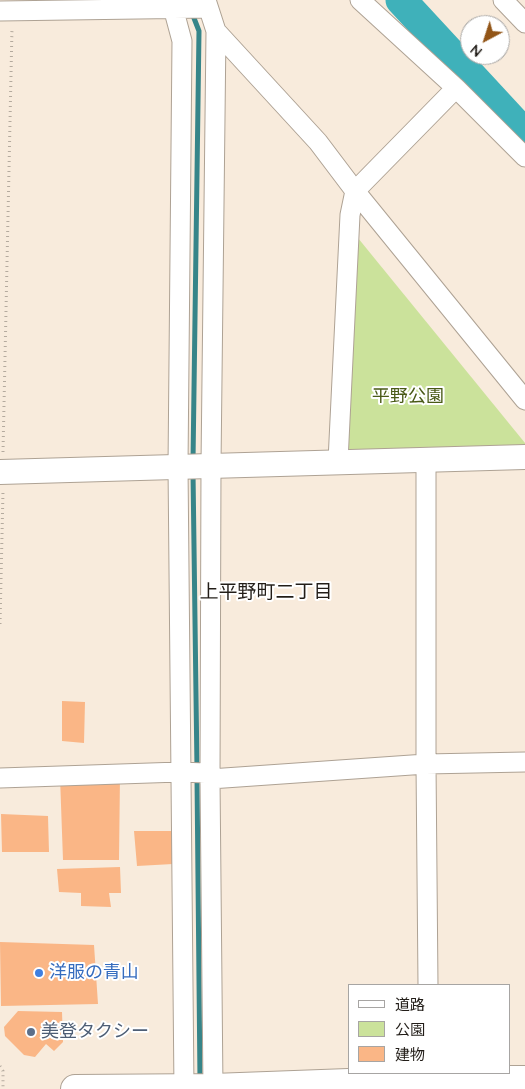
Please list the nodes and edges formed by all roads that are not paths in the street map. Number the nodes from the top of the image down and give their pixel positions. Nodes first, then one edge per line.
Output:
1 (360, 0) edge
2 (504, 0) edge
3 (190, 5) edge
4 (6, 10) edge
5 (525, 23) edge
6 (216, 31) junction
7 (456, 88) junction
8 (525, 157) edge
9 (355, 191) junction
10 (525, 400) edge
11 (525, 456) edge
12 (426, 460) junction
13 (338, 461) junction
14 (194, 466) junction
15 (2, 472) edge
16 (525, 762) edge
17 (426, 764) junction
18 (196, 774) junction
19 (0, 778) edge
20 (428, 984) edge
21 (429, 1080) edge
22 (525, 1080) edge
23 (199, 1088) edge
24 (75, 1089) edge

1 - 7 street
2 - 5 street
3 - 4 street
3 - 6 street
3 - 14 street
6 - 9 street
6 - 14 street
7 - 8 street
7 - 9 street
9 - 10 street
9 - 13 street
11 - 12 street
12 - 13 street
12 - 17 street
13 - 14 street
14 - 15 street
14 - 18 street
14 - 18 street
16 - 17 street
17 - 18 street
17 - 20 street
18 - 19 street
18 - 23 street
18 - 23 street
21 - 22 main road
21 - 23 main road
23 - 24 main road

